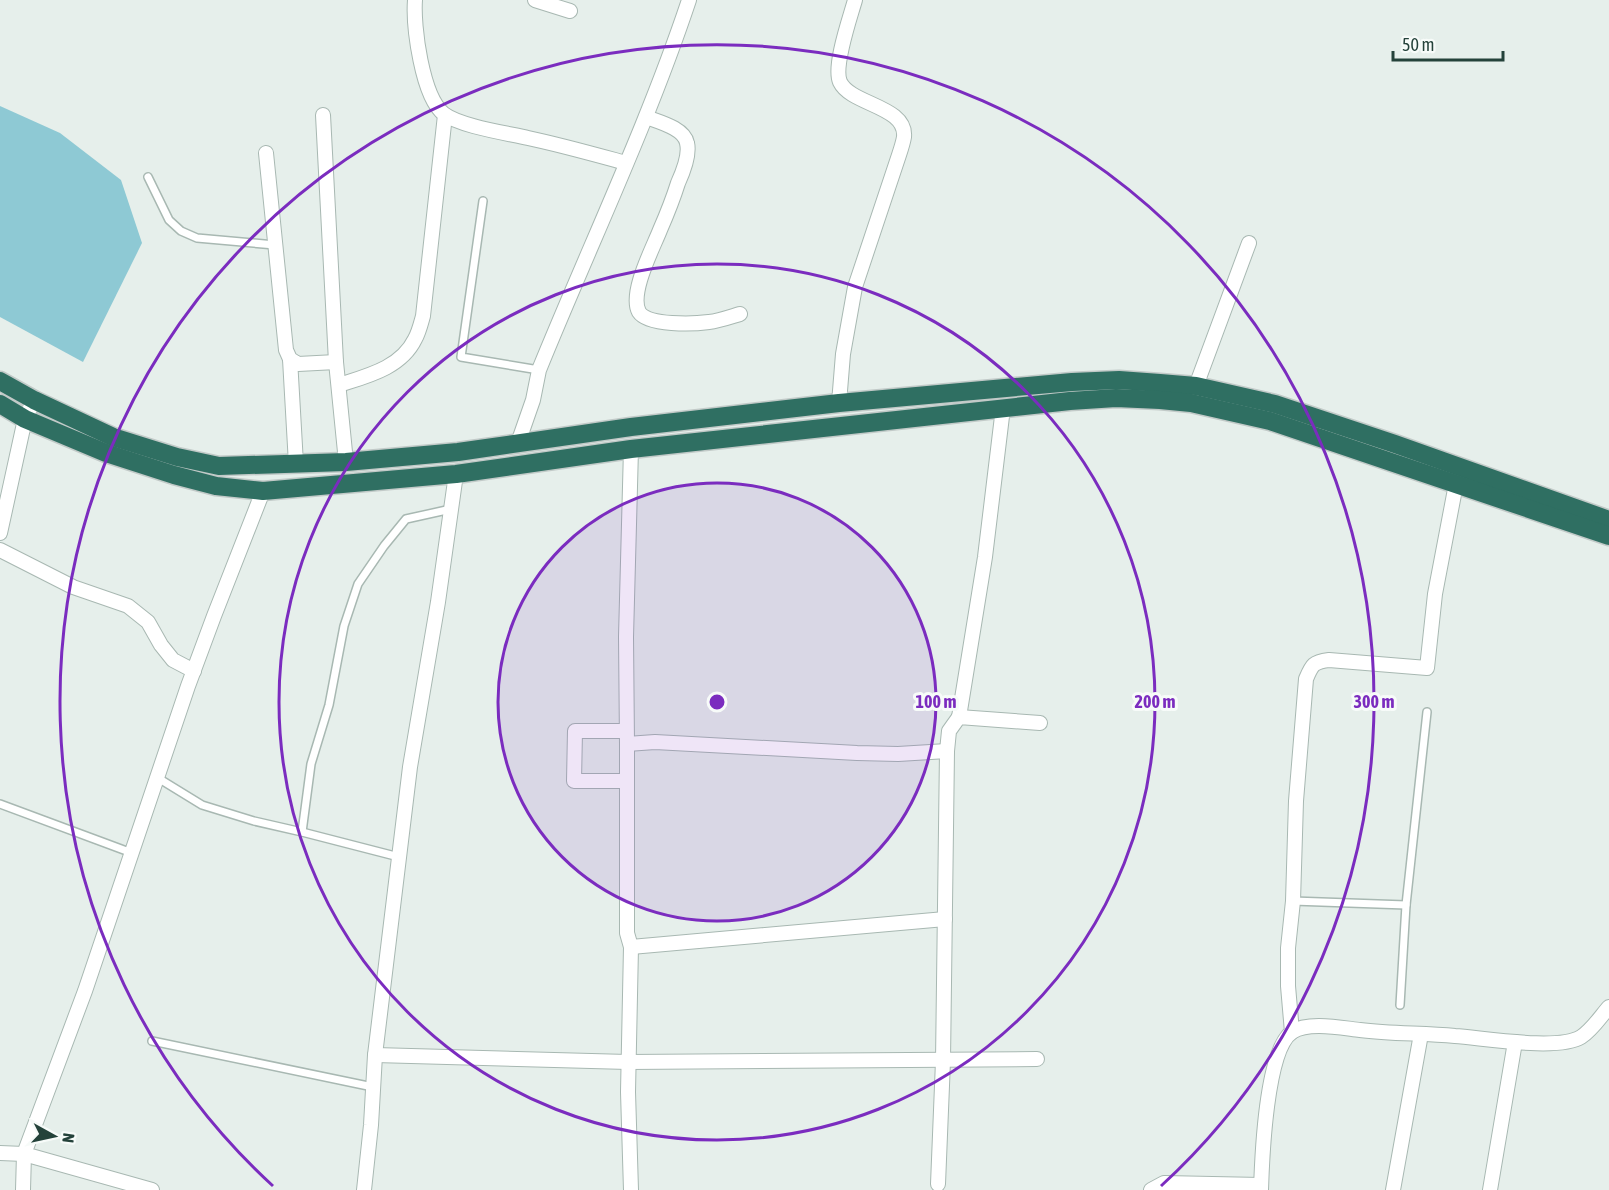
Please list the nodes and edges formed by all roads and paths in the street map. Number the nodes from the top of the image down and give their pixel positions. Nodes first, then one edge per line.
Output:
1 (415, 0) edge
2 (535, 0) edge
3 (689, 0) edge
4 (855, 0) edge
5 (570, 11) dead end
6 (323, 115) dead end
7 (445, 115) junction
8 (646, 117) junction
9 (266, 153) dead end
10 (626, 163) junction
11 (148, 177) dead end
12 (483, 201) dead end
13 (1249, 243) dead end
14 (274, 245) junction
15 (740, 314) dead end
16 (290, 359) junction
17 (336, 362) junction
18 (538, 370) junction
19 (0, 381) edge
20 (339, 385) junction
21 (1196, 386) junction
22 (34, 400) junction
23 (840, 403) junction
24 (0, 404) edge
25 (1003, 408) junction
26 (25, 419) junction
27 (518, 443) junction
28 (631, 449) junction
29 (346, 462) junction
30 (296, 464) junction
31 (456, 474) junction
32 (1456, 484) junction
33 (263, 491) junction
34 (451, 509) junction
35 (1609, 520) edge
36 (0, 533) edge
37 (1609, 536) edge
38 (0, 550) edge
39 (194, 670) junction
40 (1427, 712) dead end
41 (959, 717) junction
42 (1040, 723) dead end
43 (626, 737) junction
44 (947, 751) junction
45 (158, 778) junction
46 (627, 781) junction
47 (0, 804) edge
48 (302, 832) junction
49 (132, 853) junction
50 (400, 858) junction
51 (1293, 901) junction
52 (1406, 905) junction
53 (945, 919) junction
54 (631, 947) junction
55 (1400, 1005) dead end
56 (1609, 1007) edge
57 (1292, 1032) junction
58 (1421, 1034) junction
59 (152, 1041) dead end
60 (1515, 1042) junction
61 (375, 1055) junction
62 (1037, 1059) dead end
63 (943, 1061) junction
64 (628, 1062) junction
65 (373, 1087) junction
66 (0, 1153) edge
67 (24, 1154) junction
68 (938, 1184) dead end
69 (1261, 1188) edge
70 (22, 1190) edge
71 (152, 1190) edge
72 (364, 1190) edge
73 (631, 1190) edge
74 (1151, 1190) edge
75 (1393, 1190) edge
76 (1490, 1190) edge

1 - 7 street
2 - 5 street
3 - 8 street
4 - 23 street
6 - 17 street
7 - 10 street
7 - 20 street
8 - 10 street
8 - 15 street
9 - 14 street
10 - 18 street
11 - 14 lane
12 - 18 lane
13 - 21 street
14 - 16 street
16 - 17 street
16 - 30 street
17 - 20 street
18 - 27 street
19 - 22 highway
20 - 29 street
21 - 23 highway
21 - 35 highway
22 - 26 street
22 - 30 highway
23 - 27 highway
24 - 26 highway
25 - 28 highway
25 - 32 highway
25 - 41 street
26 - 33 highway
26 - 36 street
27 - 29 highway
28 - 31 highway
28 - 43 street
29 - 30 highway
31 - 33 highway
31 - 34 street
32 - 37 highway
32 - 51 street
33 - 39 street
34 - 48 lane
34 - 50 street
38 - 39 street
39 - 45 street
40 - 52 lane
41 - 42 street
41 - 44 street
43 - 44 street
43 - 46 street
43 - 46 street
44 - 53 street
45 - 48 lane
45 - 49 street
46 - 54 street
47 - 49 lane
48 - 50 lane
49 - 67 street
50 - 61 street
51 - 52 lane
51 - 57 street
52 - 55 lane
53 - 54 street
53 - 63 street
54 - 64 street
56 - 60 street
57 - 58 street
57 - 69 street
58 - 60 street
58 - 75 street
59 - 65 lane
60 - 76 street
61 - 64 street
61 - 65 street
62 - 63 street
63 - 64 street
63 - 68 street
64 - 73 street
65 - 72 street
66 - 67 street
67 - 70 street
67 - 71 street
69 - 74 street

